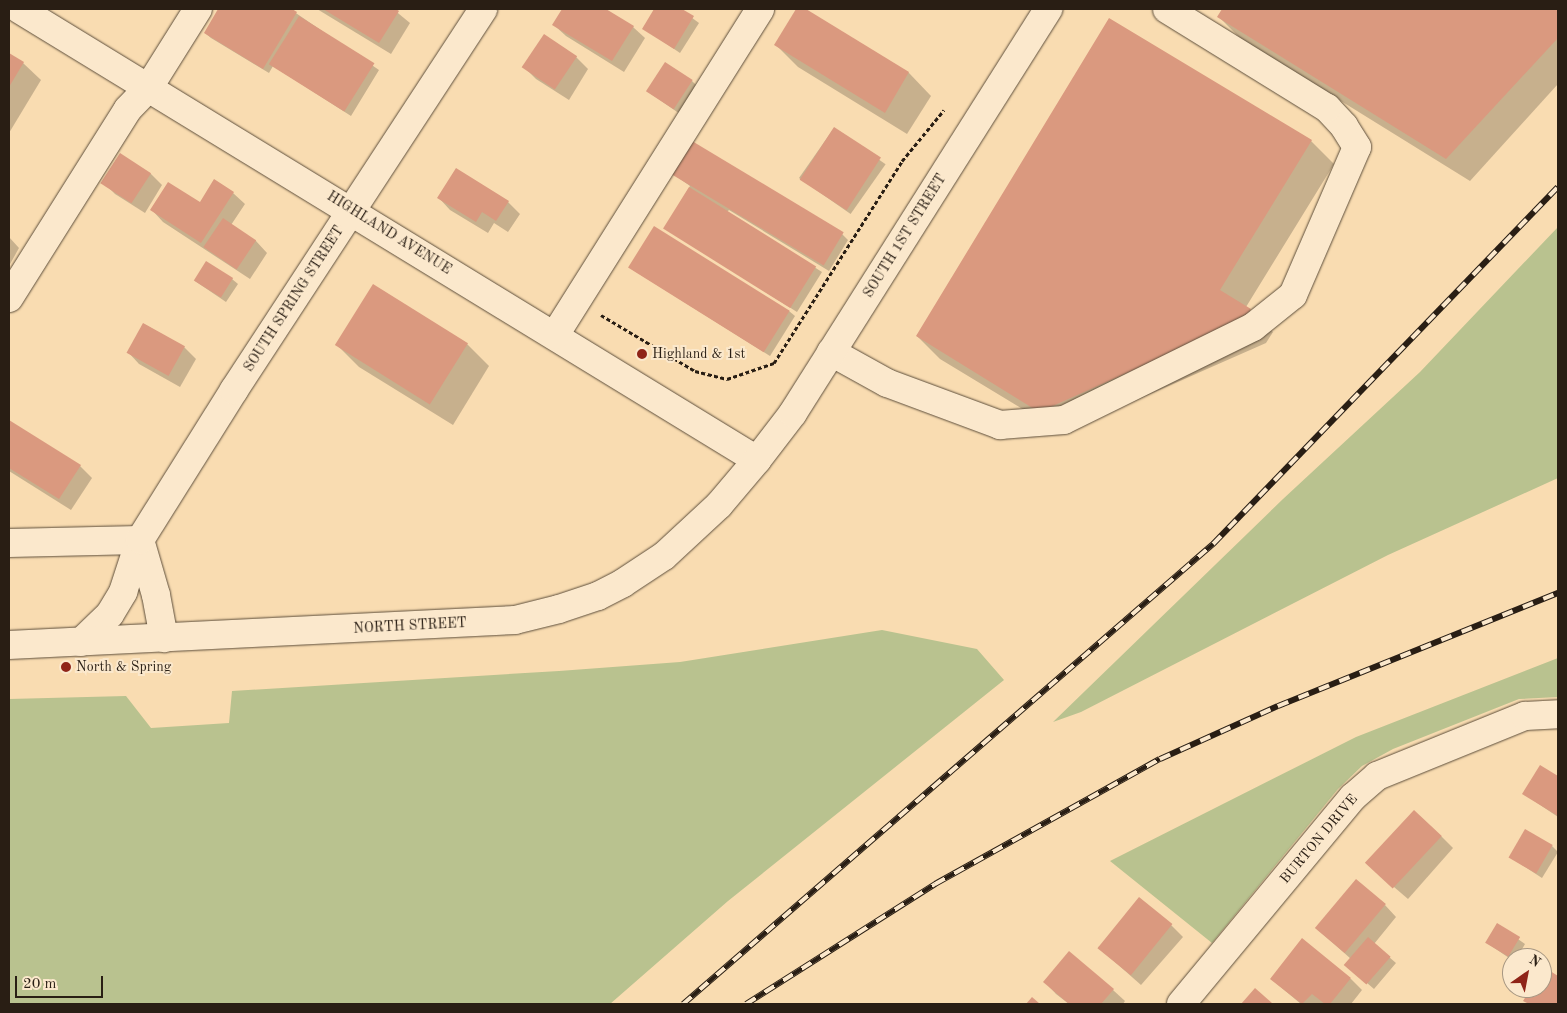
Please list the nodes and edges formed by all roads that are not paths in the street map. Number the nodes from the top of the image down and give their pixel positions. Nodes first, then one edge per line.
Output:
1 (19, 9) edge
2 (198, 9) edge
3 (483, 9) edge
4 (760, 9) edge
5 (1048, 9) edge
6 (1167, 9) edge
7 (149, 87) junction
8 (352, 211) junction
9 (9, 298) edge
10 (555, 336) junction
11 (832, 352) junction
12 (757, 460) junction
13 (140, 540) junction
14 (9, 543) edge
15 (164, 638) junction
16 (81, 642) junction
17 (9, 645) edge
18 (1558, 714) edge
19 (1181, 1004) edge

1 - 7 street, HIGHLAND AVENUE
2 - 7 street
3 - 8 street, SOUTH SPRING STREET
4 - 10 street
5 - 11 street, SOUTH 1ST STREET
6 - 11 street
7 - 8 street, HIGHLAND AVENUE
7 - 9 street
8 - 10 street, HIGHLAND AVENUE
8 - 13 street, SOUTH SPRING STREET
10 - 12 street, HIGHLAND AVENUE
11 - 12 street, SOUTH 1ST STREET
12 - 15 street, NORTH STREET
13 - 14 street
13 - 15 street
13 - 16 street, SOUTH SPRING STREET
15 - 16 street, NORTH STREET
16 - 17 street, NORTH STREET
18 - 19 street, BURTON DRIVE

